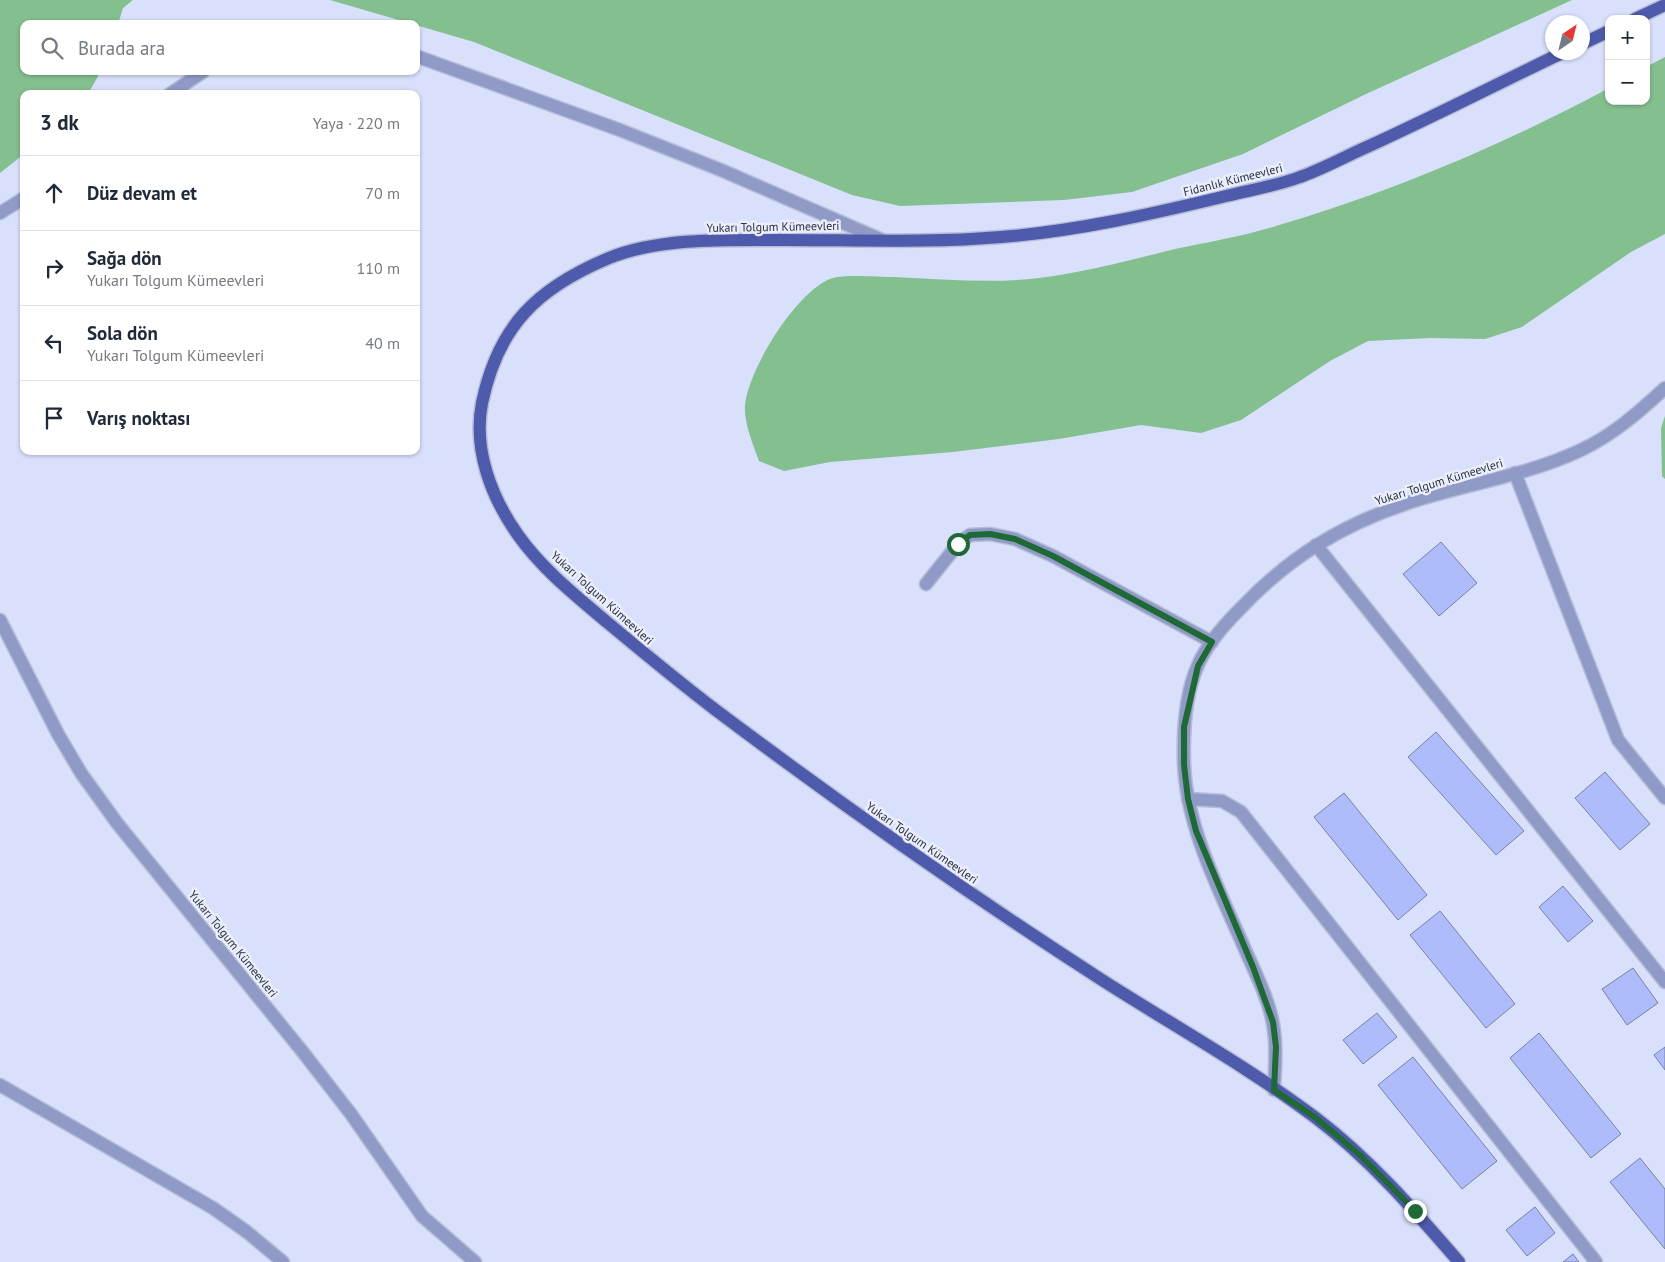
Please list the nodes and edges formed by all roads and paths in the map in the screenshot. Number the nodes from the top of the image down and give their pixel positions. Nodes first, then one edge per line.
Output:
1 (1665, 5) edge
2 (1644, 15) edge
3 (1605, 33) edge
4 (1590, 40) edge
5 (420, 57) edge
6 (1547, 60) edge
7 (198, 75) edge
8 (176, 90) edge
9 (20, 200) edge
10 (0, 213) edge
11 (882, 240) junction
12 (1665, 388) edge
13 (1515, 473) junction
14 (1316, 545) junction
15 (926, 584) dead end
16 (0, 620) edge
17 (1212, 642) junction
18 (1665, 798) edge
19 (1188, 799) junction
20 (1665, 982) edge
21 (0, 1085) edge
22 (1274, 1090) junction
23 (283, 1262) edge
24 (475, 1262) edge
25 (1459, 1262) edge
26 (1596, 1262) edge

1 - 2 main road
3 - 4 main road
5 - 11 street, Yukarı Tolgum Kümeevleri
6 - 11 main road, Fidanlık Kümeevleri
7 - 8 street
9 - 10 street
11 - 22 main road, Yukarı Tolgum Kümeevleri
12 - 13 street, Yukarı Tolgum Kümeevleri
13 - 14 street, Yukarı Tolgum Kümeevleri
13 - 18 street
14 - 17 street, Yukarı Tolgum Kümeevleri
14 - 20 street
15 - 17 street
16 - 24 street, Yukarı Tolgum Kümeevleri
17 - 19 street, Yukarı Tolgum Kümeevleri
19 - 22 street, Yukarı Tolgum Kümeevleri
19 - 26 street
21 - 23 street
22 - 25 main road, Yukarı Tolgum Kümeevleri

